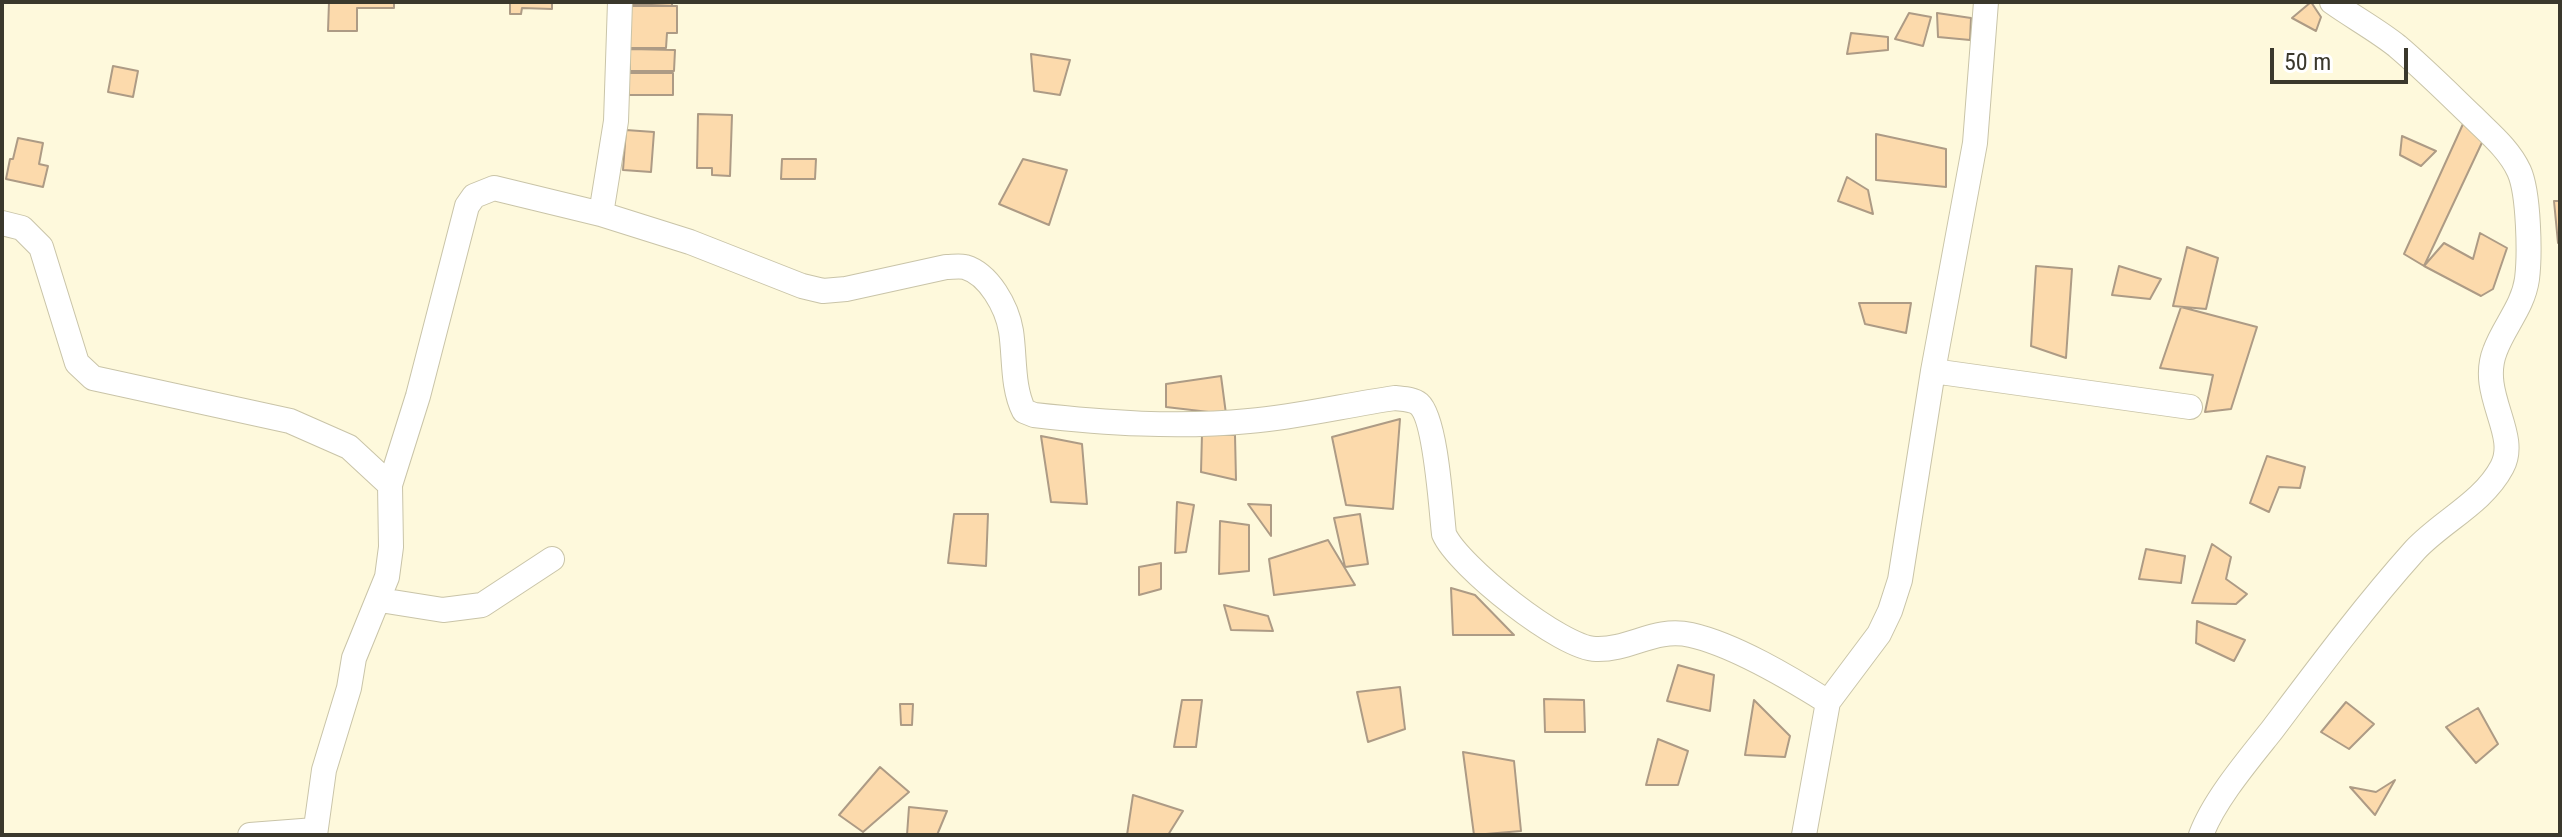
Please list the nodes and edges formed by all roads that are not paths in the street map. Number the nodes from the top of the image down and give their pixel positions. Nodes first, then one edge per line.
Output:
1 (620, 2) edge
2 (1986, 2) edge
3 (2332, 2) edge
4 (601, 214) junction
5 (2, 223) edge
6 (1933, 371) junction
7 (2190, 407) dead end
8 (390, 485) junction
9 (552, 559) dead end
10 (380, 600) junction
11 (1828, 702) junction
12 (315, 832) edge
13 (250, 835) edge
14 (1804, 835) edge
15 (2201, 835) edge

1 - 4 street
2 - 6 street
3 - 15 street
4 - 8 street
4 - 11 street
5 - 8 street
6 - 7 street
6 - 11 street
8 - 10 street
9 - 10 street
10 - 12 street
11 - 14 street
12 - 13 street

